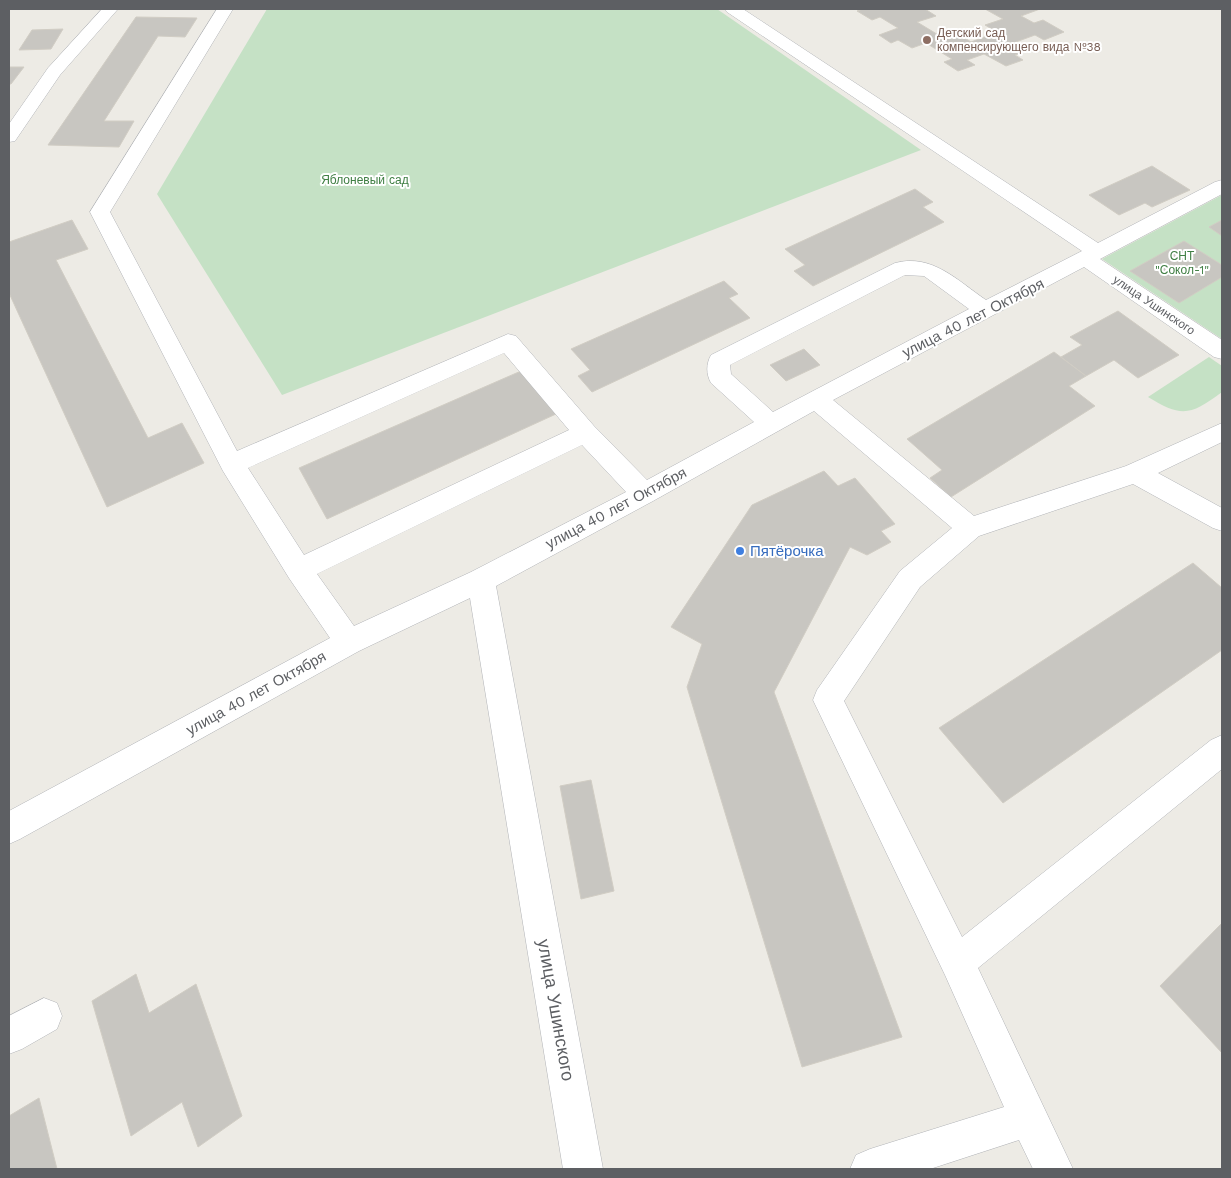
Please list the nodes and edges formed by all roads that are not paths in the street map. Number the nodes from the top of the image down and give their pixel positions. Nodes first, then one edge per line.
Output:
1 (110, 9) edge
2 (225, 9) edge
3 (733, 9) edge
4 (9, 137) edge
5 (1222, 186) edge
6 (1092, 256) junction
7 (986, 311) junction
8 (1222, 351) edge
9 (816, 399) junction
10 (772, 424) junction
11 (1222, 432) edge
12 (585, 433) junction
13 (232, 464) junction
14 (1135, 473) junction
15 (644, 494) junction
16 (1222, 520) edge
17 (970, 528) junction
18 (299, 570) junction
19 (481, 580) junction
20 (350, 642) junction
21 (1222, 750) edge
22 (9, 828) edge
23 (957, 963) junction
24 (44, 1016) dead end
25 (9, 1036) edge
26 (1029, 1118) junction
27 (583, 1169) edge
28 (870, 1169) edge
29 (1053, 1169) edge

1 - 4 street
2 - 13 street
3 - 6 street, улица Ушинского
5 - 6 street, улица 40 лет Октября
6 - 7 street, улица 40 лет Октября
6 - 8 street, улица Ушинского
7 - 9 street, улица 40 лет Октября
7 - 10 street
9 - 10 street, улица 40 лет Октября
9 - 17 street
10 - 15 street, улица 40 лет Октября
11 - 14 street
12 - 13 street
12 - 15 street
12 - 18 street
13 - 18 street
14 - 16 street
14 - 17 street
15 - 19 street, улица 40 лет Октября
17 - 23 street
18 - 20 street
19 - 20 street, улица 40 лет Октября
19 - 27 street, улица Ушинского
20 - 22 street, улица 40 лет Октября
21 - 23 street
23 - 26 street
24 - 25 street
26 - 28 street
26 - 29 street

